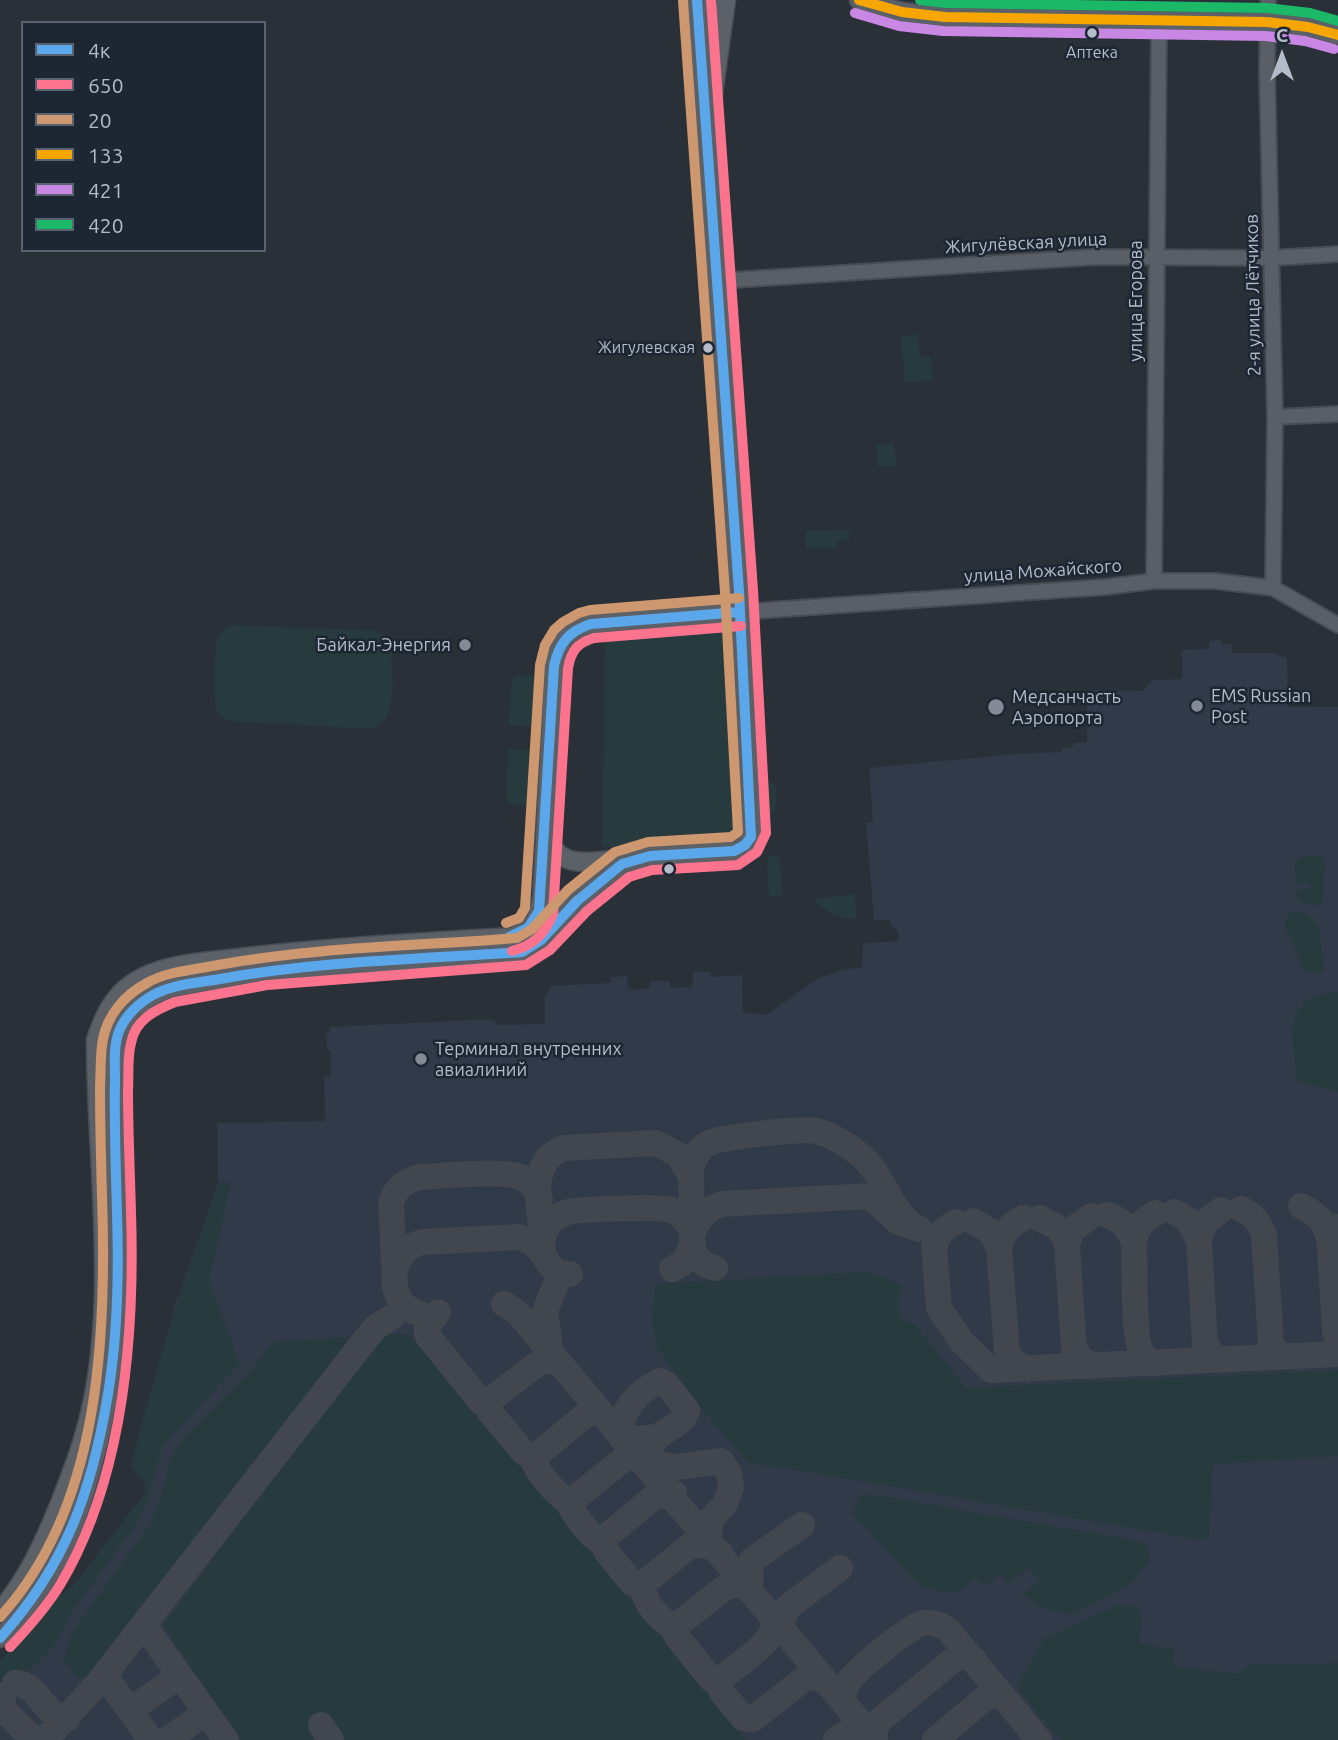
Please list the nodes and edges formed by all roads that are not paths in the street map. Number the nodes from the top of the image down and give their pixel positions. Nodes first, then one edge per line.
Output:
1 (697, 0) edge
2 (726, 0) edge
3 (859, 0) edge
4 (1268, 0) edge
5 (1159, 21) junction
6 (1267, 22) junction
7 (1338, 35) edge
8 (707, 143) junction
9 (1338, 254) edge
10 (1156, 257) junction
11 (1272, 258) junction
12 (717, 281) junction
13 (1338, 414) edge
14 (1275, 417) junction
15 (1154, 581) junction
16 (1273, 588) junction
17 (740, 612) junction
18 (1338, 625) edge
19 (546, 821) junction
20 (650, 856) junction
21 (90, 1476) junction
22 (70, 1477) junction
23 (39, 1550) junction
24 (61, 1557) junction
25 (0, 1611) edge
26 (0, 1638) edge

1 - 8 main road
2 - 8 main road
3 - 5 main road
4 - 6 street, 2-я улица Лётчиков
5 - 6 main road
5 - 10 street, улица Егорова
6 - 7 main road
6 - 11 street, 2-я улица Лётчиков
8 - 12 main road
9 - 11 street, Жигулёвская улица
10 - 11 street, Жигулёвская улица
10 - 12 street, Жигулёвская улица
10 - 15 street, улица Егорова
11 - 14 street, 2-я улица Лётчиков
12 - 17 main road
13 - 14 street
14 - 16 street, 2-я улица Лётчиков
15 - 16 street, улица Можайского
15 - 17 street, улица Можайского
16 - 18 street, улица Можайского
17 - 19 main road
17 - 20 main road
19 - 20 main road
19 - 22 main road
20 - 21 main road
21 - 22 main road
21 - 24 main road
22 - 23 main road
23 - 24 main road
23 - 25 main road
24 - 26 main road

